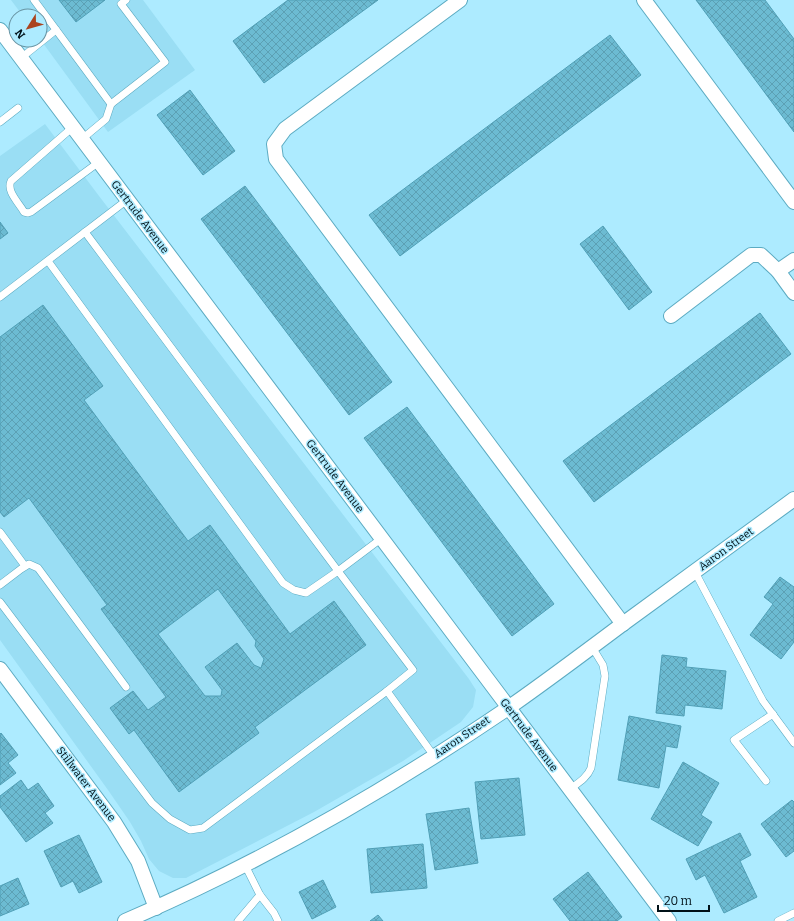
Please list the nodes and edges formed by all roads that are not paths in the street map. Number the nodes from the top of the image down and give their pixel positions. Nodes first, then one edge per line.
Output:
1 (34, 0) edge
2 (126, 0) edge
3 (460, 0) edge
4 (644, 0) edge
5 (0, 30) edge
6 (56, 30) junction
7 (21, 58) junction
8 (111, 104) junction
9 (18, 108) dead end
10 (0, 122) edge
11 (73, 127) junction
12 (82, 139) junction
13 (99, 162) junction
14 (127, 200) junction
15 (794, 202) edge
16 (85, 232) junction
17 (794, 260) edge
18 (48, 261) junction
19 (778, 271) junction
20 (794, 294) edge
21 (0, 297) edge
22 (671, 316) dead end
23 (794, 499) edge
24 (0, 532) edge
25 (382, 538) junction
26 (25, 566) junction
27 (338, 571) junction
28 (695, 572) junction
29 (0, 585) edge
30 (0, 602) edge
31 (623, 624) junction
32 (592, 647) junction
33 (0, 669) edge
34 (126, 687) dead end
35 (387, 691) junction
36 (509, 707) junction
37 (773, 714) junction
38 (794, 743) edge
39 (434, 756) junction
40 (766, 781) dead end
41 (570, 789) junction
42 (245, 864) junction
43 (260, 895) junction
44 (156, 908) junction
45 (794, 913) edge
46 (125, 921) edge
47 (238, 921) edge
48 (278, 921) edge
49 (669, 921) edge
50 (778, 921) edge

1 - 6 lane
2 - 8 lane
3 - 31 street
4 - 15 street
5 - 7 street, Gertrude Avenue
6 - 7 lane
6 - 8 lane
7 - 11 street, Gertrude Avenue
8 - 12 lane
9 - 10 lane
11 - 12 street, Gertrude Avenue
11 - 13 lane
12 - 13 street, Gertrude Avenue
13 - 14 street, Gertrude Avenue
14 - 16 lane
14 - 25 street, Gertrude Avenue
16 - 18 lane
16 - 27 lane
17 - 19 street
18 - 21 lane
18 - 27 lane
19 - 20 street
19 - 22 street
23 - 28 street, Aaron Street
24 - 26 lane
25 - 27 lane
25 - 36 street, Gertrude Avenue
26 - 29 lane
26 - 34 lane
27 - 35 lane
28 - 31 street, Aaron Street
28 - 37 lane
30 - 35 lane
31 - 32 street, Aaron Street
32 - 36 street, Aaron Street
32 - 41 lane
33 - 44 street, Stillwater Avenue
35 - 39 lane
36 - 39 street, Aaron Street
36 - 41 street, Gertrude Avenue
37 - 38 lane
37 - 40 lane
39 - 42 street, Aaron Street
41 - 49 street, Gertrude Avenue
42 - 43 lane
42 - 44 street, Aaron Street
43 - 47 lane
43 - 48 lane
44 - 46 street, Aaron Street
45 - 50 lane

